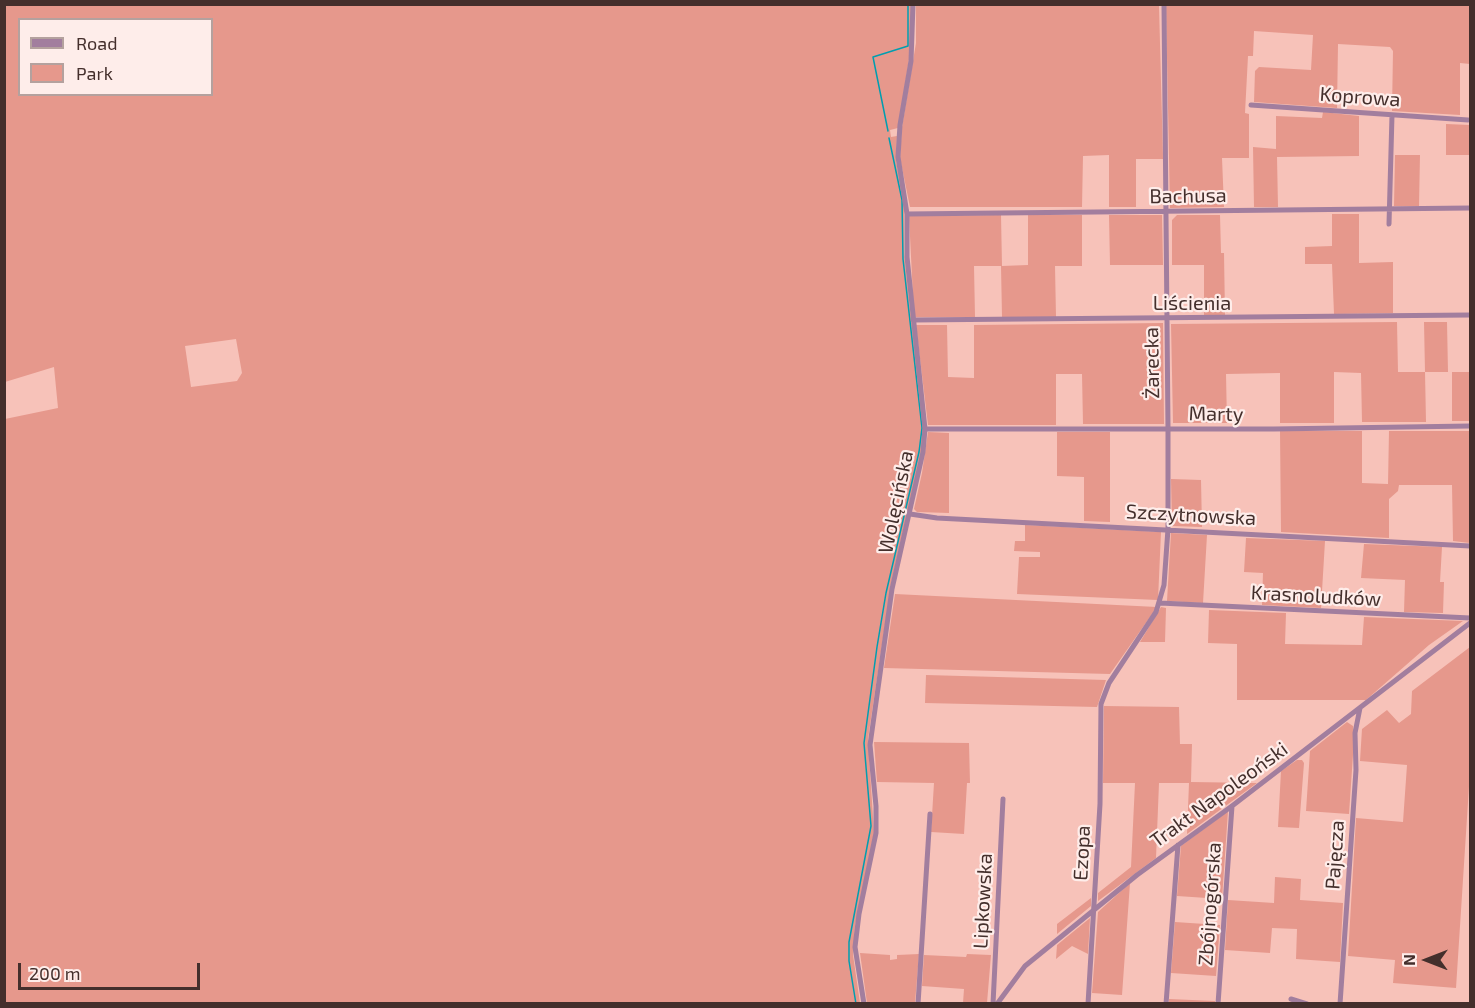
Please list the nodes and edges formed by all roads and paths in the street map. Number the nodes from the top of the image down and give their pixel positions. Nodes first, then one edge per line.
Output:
1 (913, 4) edge
2 (1164, 4) edge
3 (1251, 105) dead end
4 (1392, 115) junction
5 (1468, 120) dead end
6 (1470, 208) edge
7 (1390, 209) junction
8 (1166, 212) junction
9 (907, 214) junction
10 (1389, 224) dead end
11 (1470, 315) edge
12 (1167, 318) junction
13 (914, 320) junction
14 (1470, 426) edge
15 (1168, 428) junction
16 (925, 429) junction
17 (910, 514) junction
18 (1168, 529) junction
19 (1470, 546) edge
20 (1160, 603) junction
21 (1470, 618) edge
22 (1470, 623) edge
23 (1101, 704) joint
24 (1360, 708) junction
25 (1003, 800) dead end
26 (1232, 807) junction
27 (930, 814) dead end
28 (1178, 844) junction
29 (1094, 911) junction
30 (1291, 999) dead end
31 (864, 1004) edge
32 (918, 1004) edge
33 (995, 1004) edge
34 (1088, 1004) edge
35 (1166, 1004) edge
36 (1218, 1004) edge
37 (1307, 1004) edge
38 (1340, 1004) edge

1 - 9 street, Wolęcińska
2 - 8 street, Żarecka
3 - 4 street, Koprowa
4 - 5 street, Koprowa
4 - 7 street
6 - 7 street, Bachusa
7 - 8 street, Bachusa
7 - 10 street
8 - 9 street, Bachusa
8 - 12 street, Żarecka
9 - 13 street, Wolęcińska
11 - 12 street, Liścienia
12 - 13 street, Liścienia
12 - 15 street, Żarecka
13 - 16 street, Wolęcińska
14 - 15 street, Marty
15 - 16 street, Marty
15 - 18 street, Żarecka
16 - 17 street, Wolęcińska
17 - 18 street, Szczytnowska
17 - 31 street, Wolęcińska
18 - 19 street, Szczytnowska
18 - 20 street, Żarecka
20 - 21 street, Krasnoludków
20 - 23 street, Żarecka
22 - 24 street, Trakt Napoleoński
23 - 29 street, Ezopa
24 - 26 street, Trakt Napoleoński
24 - 38 street, Pajęcza
25 - 33 street, Lipkowska
26 - 28 street, Trakt Napoleoński
26 - 36 street, Zbójnogórska
27 - 32 street
28 - 29 street, Trakt Napoleoński
28 - 35 street
29 - 33 street, Trakt Napoleoński
29 - 34 street, Ezopa
30 - 37 street

